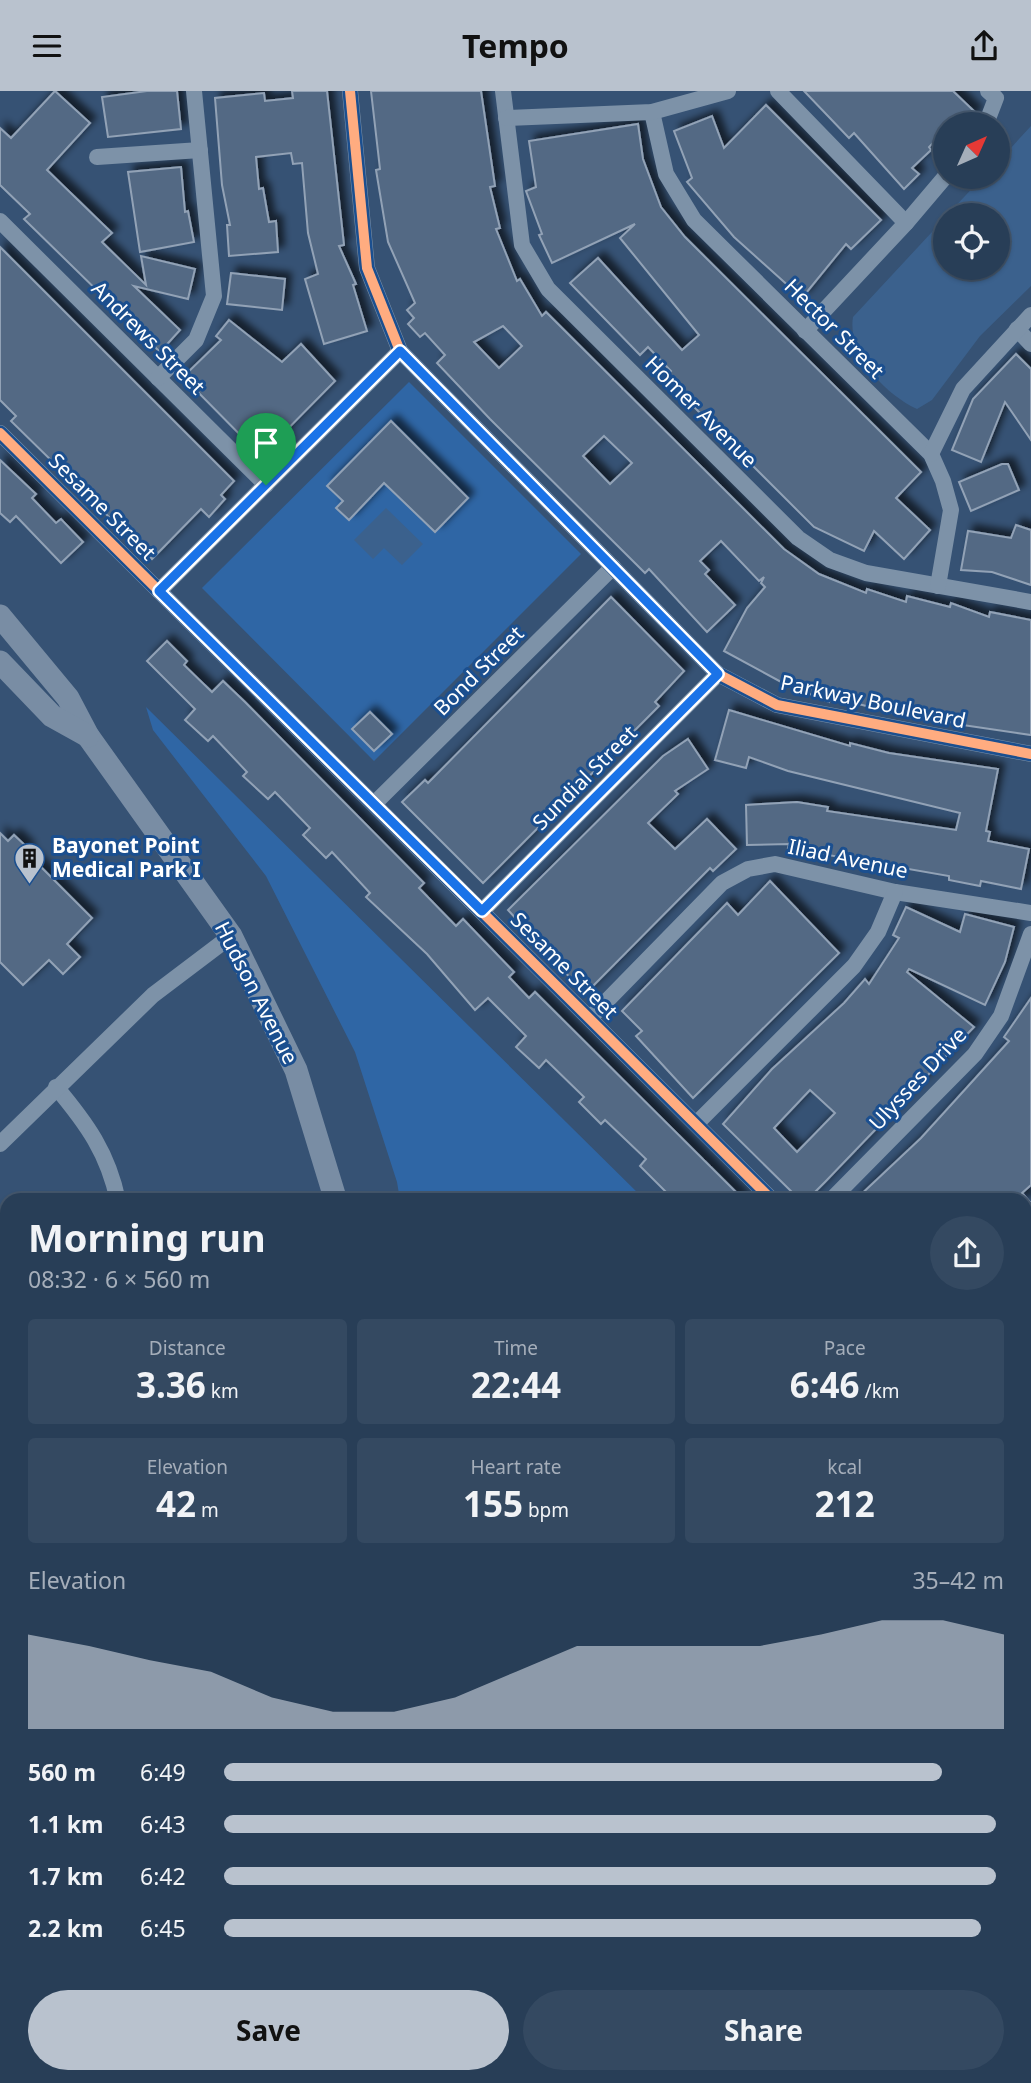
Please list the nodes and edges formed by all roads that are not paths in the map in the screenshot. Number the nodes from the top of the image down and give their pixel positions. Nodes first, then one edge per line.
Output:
1 (194, 91) edge
2 (351, 91) edge
3 (503, 91) edge
4 (728, 91) edge
5 (778, 91) edge
6 (652, 112) junction
7 (506, 118) junction
8 (200, 150) junction
9 (97, 157) dead end
10 (935, 189) edge
11 (0, 221) edge
12 (906, 223) junction
13 (1031, 315) edge
14 (1017, 329) junction
15 (804, 331) junction
16 (1031, 344) edge
17 (400, 351) junction
18 (158, 378) junction
19 (0, 433) edge
20 (931, 454) junction
21 (266, 485) junction
22 (613, 567) junction
23 (938, 586) junction
24 (159, 591) junction
25 (1031, 602) edge
26 (0, 616) edge
27 (0, 662) edge
28 (718, 674) junction
29 (88, 736) junction
30 (1031, 754) edge
31 (374, 804) junction
32 (895, 892) junction
33 (482, 911) junction
34 (1031, 913) edge
35 (1031, 934) edge
36 (231, 936) junction
37 (590, 1018) junction
38 (56, 1087) junction
39 (696, 1124) junction
40 (0, 1144) edge
41 (116, 1193) edge
42 (334, 1193) edge
43 (765, 1193) edge
44 (839, 1193) edge

1 - 8 street
2 - 17 street, Parkway Boulevard
3 - 7 street, Homer Avenue
4 - 6 street
5 - 12 street
6 - 7 street
6 - 15 street, Hector Street
7 - 23 street, Homer Avenue
8 - 9 street
8 - 18 street
10 - 12 street
11 - 18 street, Andrews Street
12 - 15 street
13 - 14 street
14 - 16 street
14 - 20 street
15 - 20 street, Hector Street
17 - 21 street
17 - 22 street, Parkway Boulevard
18 - 21 street, Andrews Street
19 - 24 street, Sesame Street
20 - 23 street, Hector Street
21 - 24 street
22 - 28 street, Parkway Boulevard
22 - 31 street, Bond Street
23 - 25 street, Homer Avenue
24 - 31 street, Sesame Street
26 - 29 street, Hudson Avenue
27 - 29 street, Hudson Avenue
28 - 30 street, Parkway Boulevard
28 - 33 street, Sundial Street
29 - 36 street, Hudson Avenue
31 - 33 street, Sesame Street
32 - 34 street, Iliad Avenue
32 - 37 street, Iliad Avenue
32 - 39 street
33 - 37 street, Sesame Street
35 - 44 street, Ulysses Drive
36 - 38 street
36 - 42 street, Hudson Avenue
37 - 39 street, Sesame Street
38 - 40 street
38 - 41 street
39 - 43 street, Sesame Street

